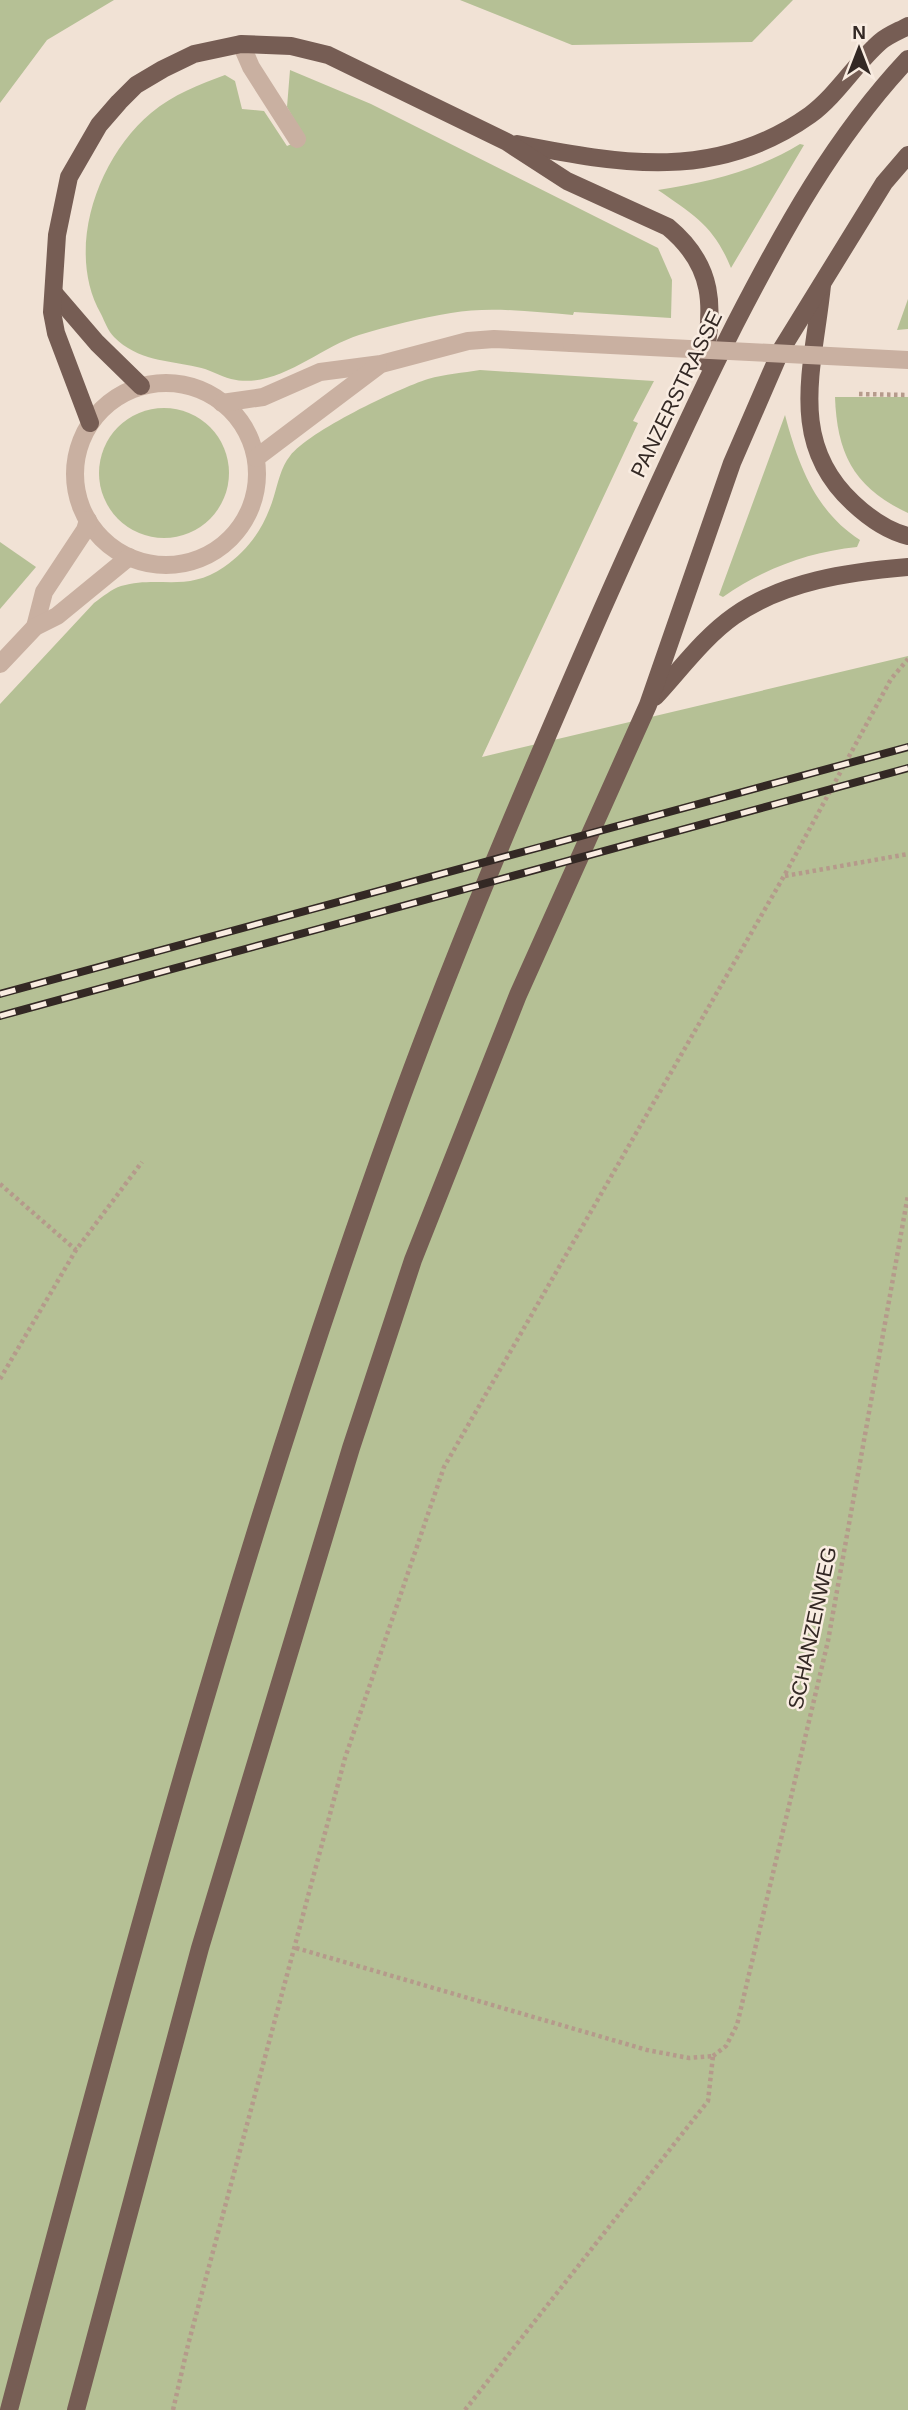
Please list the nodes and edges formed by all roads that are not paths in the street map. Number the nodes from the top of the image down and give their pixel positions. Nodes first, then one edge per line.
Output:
1 (908, 26) edge
2 (240, 44) junction
3 (908, 59) edge
4 (297, 139) dead end
5 (507, 142) junction
6 (908, 155) edge
7 (823, 278) junction
8 (54, 293) junction
9 (908, 360) edge
10 (381, 364) junction
11 (141, 386) junction
12 (222, 403) junction
13 (90, 423) junction
14 (684, 426) junction
15 (256, 458) junction
16 (88, 520) junction
17 (908, 536) edge
18 (129, 557) junction
19 (908, 567) edge
20 (35, 627) junction
21 (0, 664) edge
22 (648, 705) junction
23 (9, 2410) edge
24 (76, 2410) edge

1 - 5 main road
2 - 4 street
2 - 5 main road
2 - 8 main road
3 - 14 main road, PANZERSTRASSE
5 - 14 main road
6 - 7 main road
7 - 17 main road
7 - 22 main road
8 - 11 main road
8 - 13 main road
9 - 10 street, bridge
10 - 12 street
10 - 15 street
11 - 12 street
11 - 13 street
12 - 15 street
13 - 16 street
14 - 23 main road, PANZERSTRASSE
15 - 18 street
16 - 18 street
16 - 20 street
18 - 20 street
19 - 22 main road
20 - 21 street
22 - 24 main road

